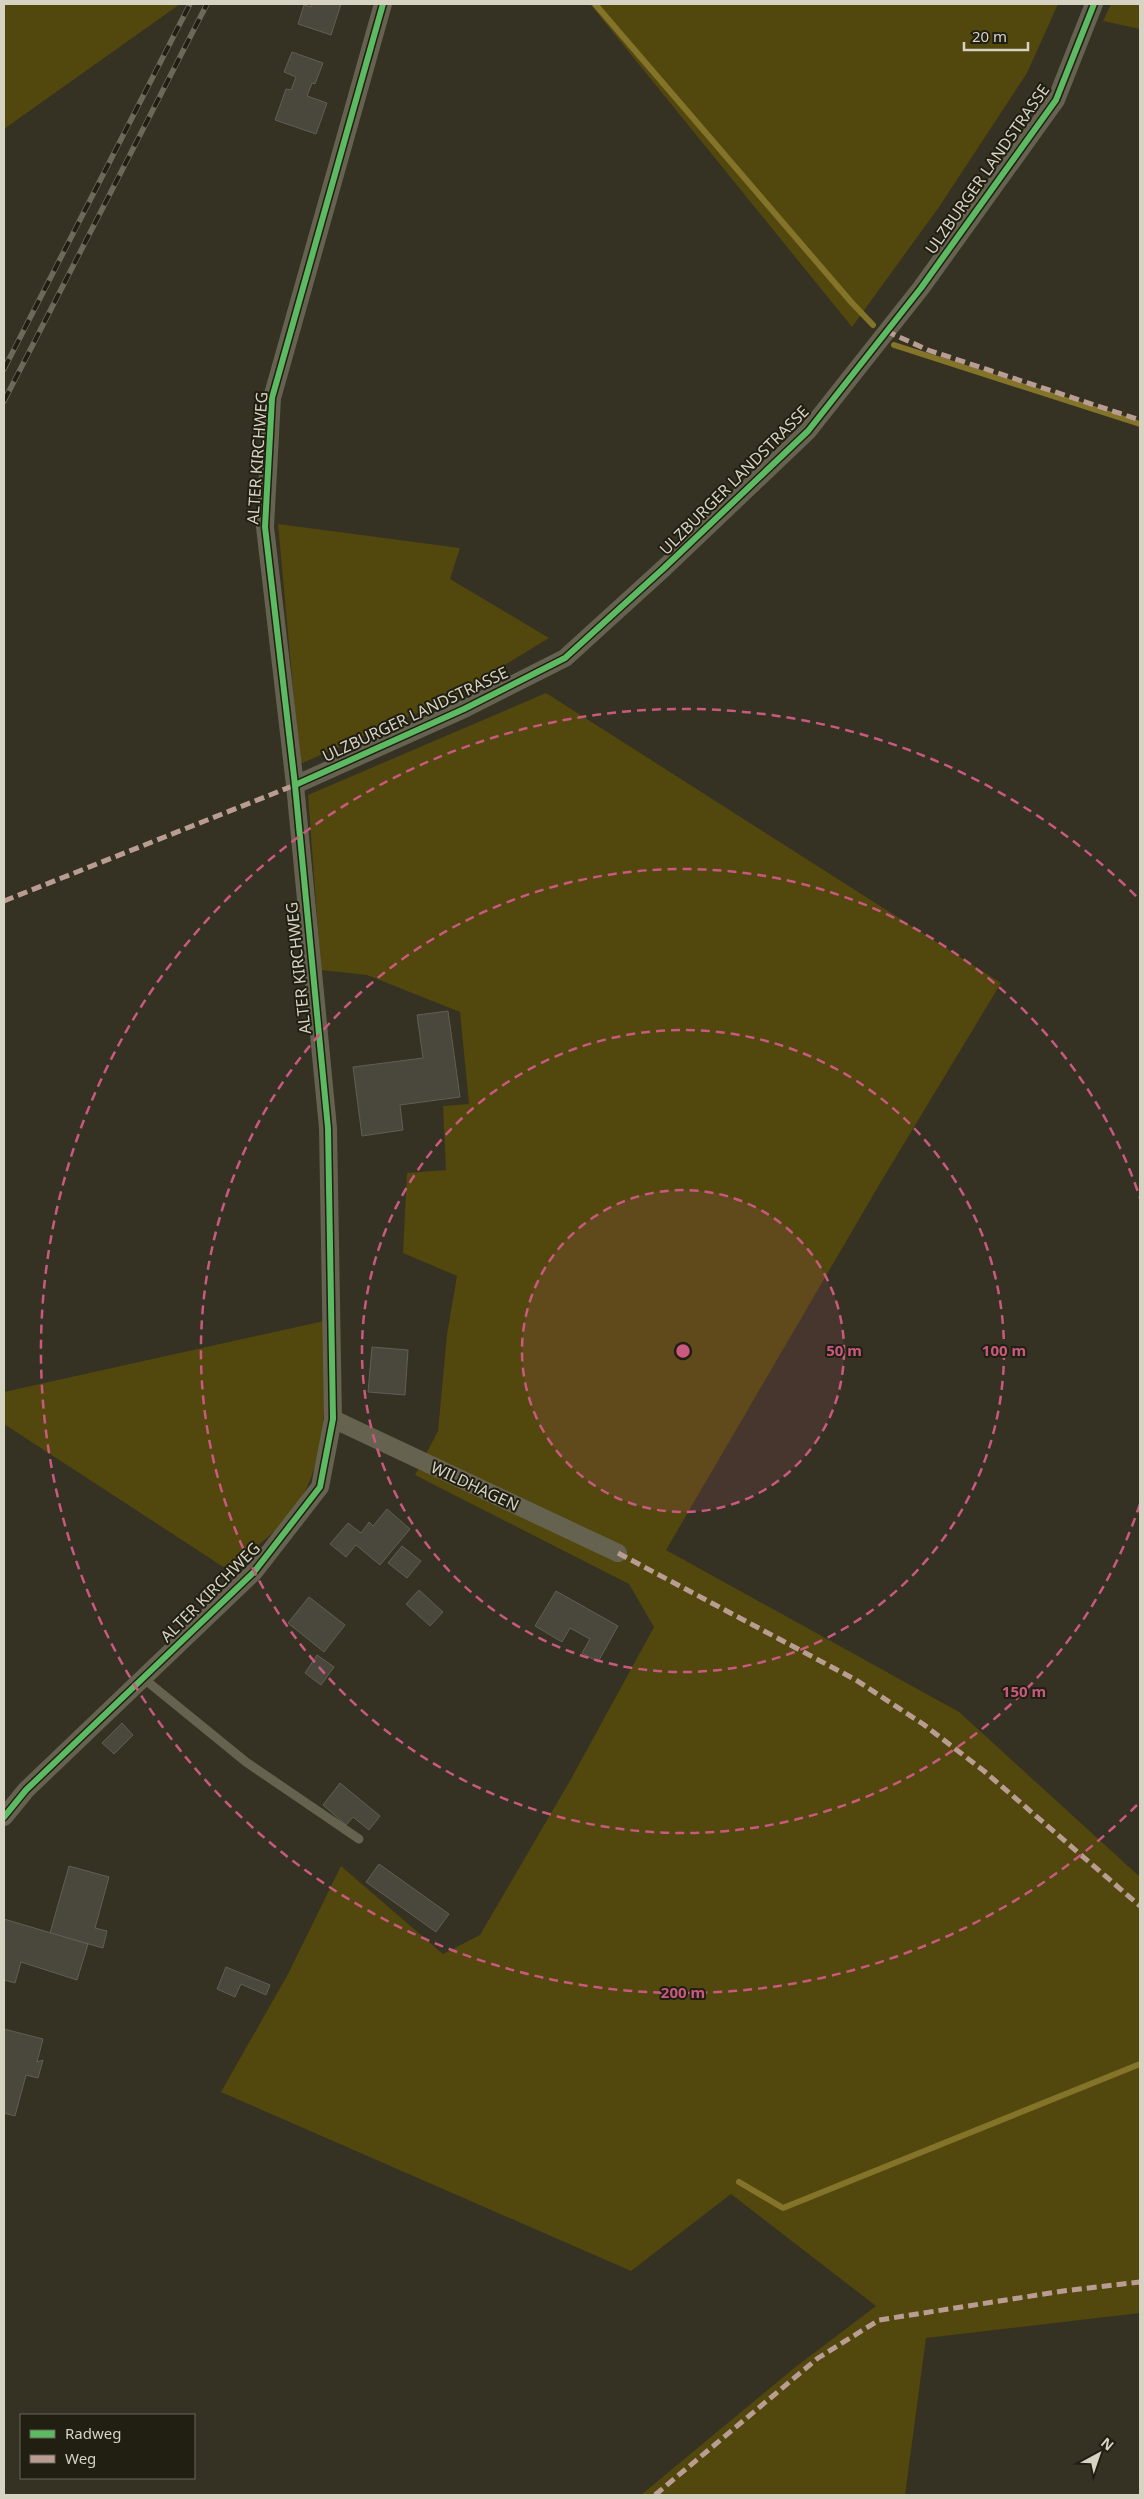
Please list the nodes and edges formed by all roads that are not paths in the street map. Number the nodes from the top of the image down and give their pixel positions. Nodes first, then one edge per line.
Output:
1 (383, 4) edge
2 (1094, 4) edge
3 (295, 785) junction
4 (333, 1419) junction
5 (618, 1553) dead end
6 (143, 1678) junction
7 (4, 1817) edge
8 (359, 1839) dead end

1 - 3 street, ALTER KIRCHWEG
2 - 3 street, ULZBURGER LANDSTRASSE
3 - 4 street, ALTER KIRCHWEG
4 - 5 street, WILDHAGEN
4 - 6 street, ALTER KIRCHWEG
6 - 7 street, ALTER KIRCHWEG
6 - 8 lane

